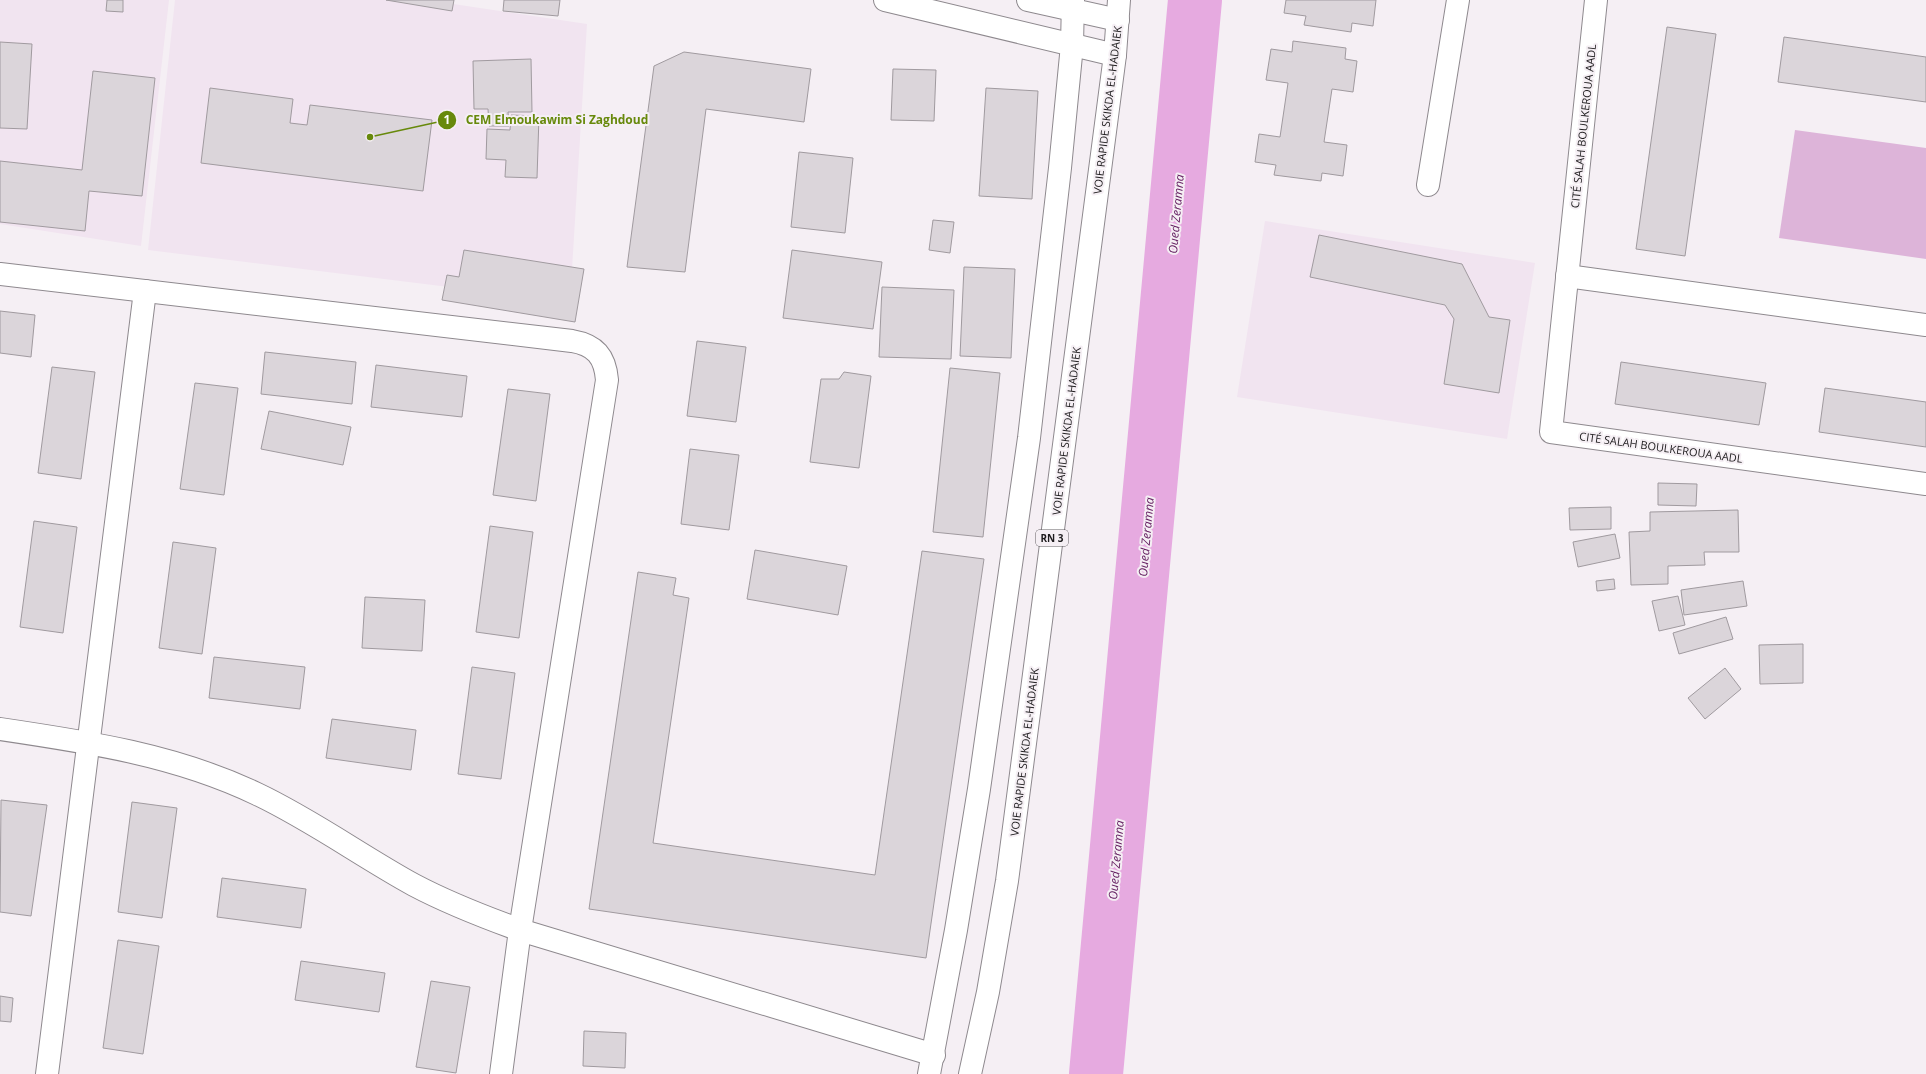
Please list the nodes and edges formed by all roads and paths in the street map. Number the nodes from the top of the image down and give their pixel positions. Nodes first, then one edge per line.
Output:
1 (885, 0) edge
2 (1028, 0) edge
3 (1458, 0) edge
4 (1596, 0) edge
5 (1073, 5) edge
6 (1118, 10) edge
7 (1072, 45) junction
8 (1115, 55) junction
9 (1428, 184) dead end
10 (0, 274) edge
11 (1567, 276) junction
12 (145, 291) junction
13 (1926, 325) edge
14 (1926, 484) edge
15 (0, 728) edge
16 (89, 742) junction
17 (520, 930) junction
18 (931, 1064) edge
19 (47, 1074) edge
20 (500, 1074) edge
21 (970, 1074) edge

1 - 7 main road
2 - 5 main road
3 - 9 main road
4 - 11 main road, CITÉ SALAH BOULKEROUA AADL
5 - 6 main road
5 - 7 main road
6 - 8 main road, VOIE RAPIDE SKIKDA EL-HADAIEK / RN 3
7 - 8 main road
7 - 18 main road
8 - 21 main road, VOIE RAPIDE SKIKDA EL-HADAIEK / RN 3
10 - 12 main road
11 - 13 main road
11 - 14 main road, CITÉ SALAH BOULKEROUA AADL
12 - 16 main road
12 - 17 main road
15 - 16 main road
16 - 17 main road
16 - 19 main road
17 - 18 main road
17 - 20 main road

